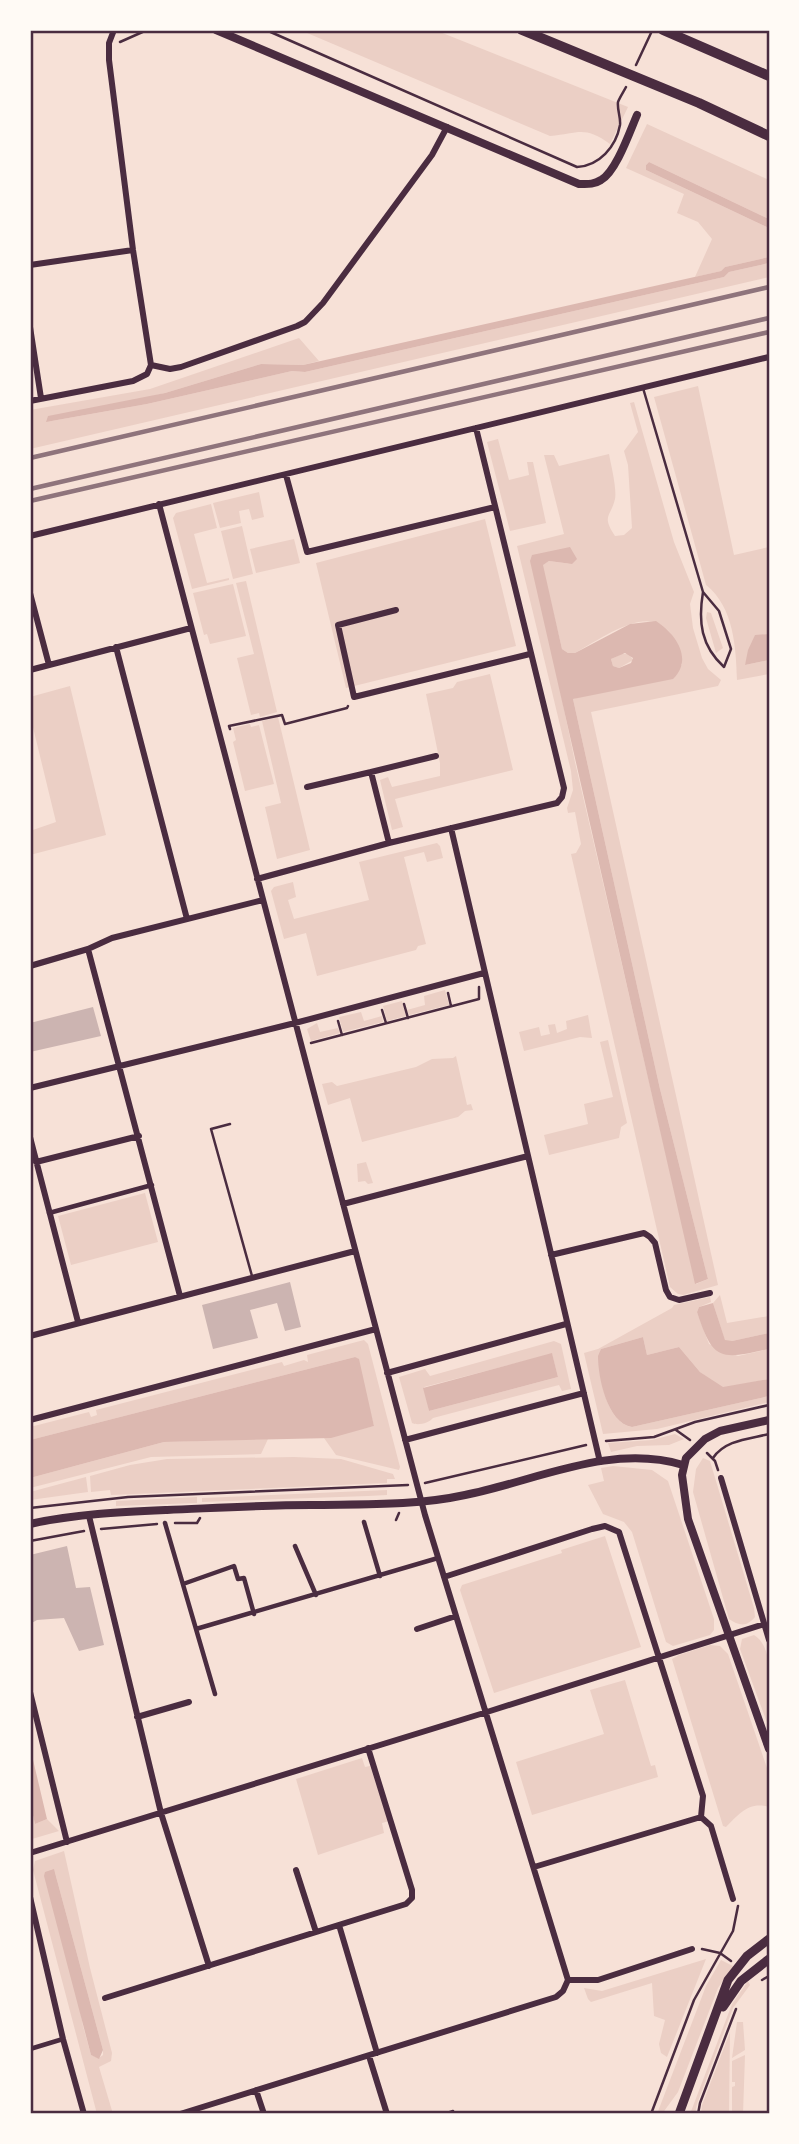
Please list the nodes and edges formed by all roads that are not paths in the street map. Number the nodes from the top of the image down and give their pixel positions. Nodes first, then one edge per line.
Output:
1 (114, 30) edge
2 (216, 30) edge
3 (663, 30) edge
4 (524, 31) edge
5 (769, 76) edge
6 (637, 115) dead end
7 (447, 127) junction
8 (769, 136) edge
9 (134, 250) junction
10 (30, 265) edge
11 (30, 327) edge
12 (769, 357) edge
13 (151, 365) junction
14 (643, 387) junction
15 (41, 398) junction
16 (30, 401) edge
17 (476, 428) junction
18 (286, 474) junction
19 (159, 504) junction
20 (495, 507) junction
21 (30, 537) edge
22 (702, 592) junction
23 (30, 593) edge
24 (396, 610) dead end
25 (191, 628) junction
26 (116, 647) junction
27 (530, 654) junction
28 (49, 665) junction
29 (30, 670) edge
30 (436, 756) dead end
31 (371, 772) junction
32 (307, 787) dead end
33 (451, 828) junction
34 (389, 843) junction
35 (257, 879) junction
36 (263, 900) junction
37 (187, 919) junction
38 (88, 949) junction
39 (30, 966) edge
40 (484, 973) junction
41 (295, 1023) junction
42 (120, 1065) junction
43 (30, 1088) edge
44 (230, 1125) dead end
45 (139, 1136) junction
46 (30, 1137) edge
47 (32, 1151) edge
48 (528, 1156) junction
49 (36, 1162) junction
50 (152, 1185) junction
51 (343, 1204) junction
52 (49, 1213) junction
53 (355, 1251) junction
54 (551, 1255) junction
55 (252, 1278) junction
56 (710, 1293) dead end
57 (180, 1296) junction
58 (78, 1322) junction
59 (566, 1324) junction
60 (376, 1329) junction
61 (30, 1336) edge
62 (387, 1373) junction
63 (584, 1393) junction
64 (30, 1420) edge
65 (769, 1420) edge
66 (405, 1440) junction
67 (600, 1462) junction
68 (683, 1465) junction
69 (721, 1478) dead end
70 (422, 1502) junction
71 (89, 1516) junction
72 (364, 1522) dead end
73 (165, 1523) road end
74 (30, 1524) edge
75 (295, 1546) dead end
76 (438, 1558) junction
77 (380, 1576) junction
78 (444, 1577) junction
79 (183, 1584) junction
80 (316, 1595) junction
81 (254, 1614) junction
82 (456, 1616) junction
83 (764, 1624) junction
84 (196, 1629) junction
85 (417, 1629) dead end
86 (727, 1635) junction
87 (769, 1640) edge
88 (658, 1657) junction
89 (30, 1692) edge
90 (215, 1693) dead end
91 (189, 1702) dead end
92 (487, 1712) junction
93 (137, 1717) junction
94 (368, 1748) junction
95 (769, 1749) edge
96 (162, 1813) junction
97 (701, 1817) junction
98 (67, 1842) junction
99 (30, 1853) edge
100 (534, 1867) junction
101 (296, 1870) dead end
102 (30, 1897) edge
103 (733, 1899) dead end
104 (339, 1926) junction
105 (316, 1932) junction
106 (769, 1939) edge
107 (692, 1949) road end
108 (769, 1959) edge
109 (209, 1966) junction
110 (568, 1980) junction
111 (106, 1998) dead end
112 (715, 2020) junction
113 (63, 2039) junction
114 (30, 2049) edge
115 (377, 2053) junction
116 (369, 2056) junction
117 (256, 2090) junction
118 (84, 2114) edge
119 (180, 2114) edge
120 (264, 2114) edge
121 (387, 2114) edge
122 (444, 2114) edge
123 (454, 2114) edge
124 (679, 2114) edge

1 - 9 street
2 - 7 street
3 - 5 highway
4 - 8 highway
6 - 7 street
7 - 13 street
9 - 10 street
9 - 13 street
11 - 15 street
12 - 14 street
13 - 15 street
14 - 17 street
14 - 22 lane
15 - 16 street
17 - 18 street
17 - 20 street
18 - 19 street
18 - 20 street
19 - 21 street
19 - 25 street
20 - 27 street
22 - 22 lane
23 - 28 street
24 - 27 street
25 - 26 street
25 - 35 street
26 - 28 street
26 - 37 street
27 - 33 street
28 - 29 street
30 - 31 street
31 - 32 street
31 - 34 street
33 - 34 street
33 - 40 street
34 - 35 street
35 - 36 street
36 - 37 street
36 - 41 street
37 - 38 street
38 - 39 street
38 - 42 street
40 - 41 street
40 - 48 street
41 - 42 street
41 - 51 street
42 - 43 street
42 - 45 street
44 - 55 lane
45 - 49 street
45 - 50 street
46 - 47 street
47 - 49 street
48 - 51 street
48 - 54 street
49 - 52 street
50 - 52 street
50 - 57 street
51 - 53 street
52 - 58 street
53 - 55 street
53 - 60 street
54 - 56 street
54 - 59 street
55 - 57 street
57 - 58 street
58 - 61 street
59 - 62 street
59 - 63 street
60 - 62 street
60 - 64 street
62 - 66 street
63 - 66 street
63 - 67 street
65 - 68 street
66 - 70 street
67 - 68 street
67 - 70 street
68 - 86 street
69 - 83 street
70 - 71 street
70 - 76 street
71 - 74 street
71 - 93 street
72 - 77 street
73 - 79 street
75 - 80 street
76 - 77 street
76 - 78 street
77 - 80 street
78 - 82 street
78 - 88 street
79 - 81 street
79 - 84 street
80 - 81 street
81 - 84 street
82 - 85 street
82 - 92 street
83 - 86 street
83 - 87 street
84 - 90 street
86 - 88 street
86 - 95 street
88 - 92 street
88 - 97 street
89 - 98 street
91 - 93 street
92 - 94 street
92 - 100 street
93 - 96 street
94 - 96 street
94 - 104 street
96 - 98 street
96 - 109 street
97 - 100 street
97 - 103 street
98 - 99 street
100 - 110 street
101 - 105 street
102 - 113 street
104 - 105 street
104 - 115 street
105 - 109 street
106 - 112 main road
107 - 110 street
108 - 112 main road
109 - 111 street
110 - 115 street
112 - 124 main road
113 - 114 street
113 - 118 street
115 - 116 street
116 - 117 street
116 - 121 street
117 - 119 street
117 - 120 street
122 - 123 lane

